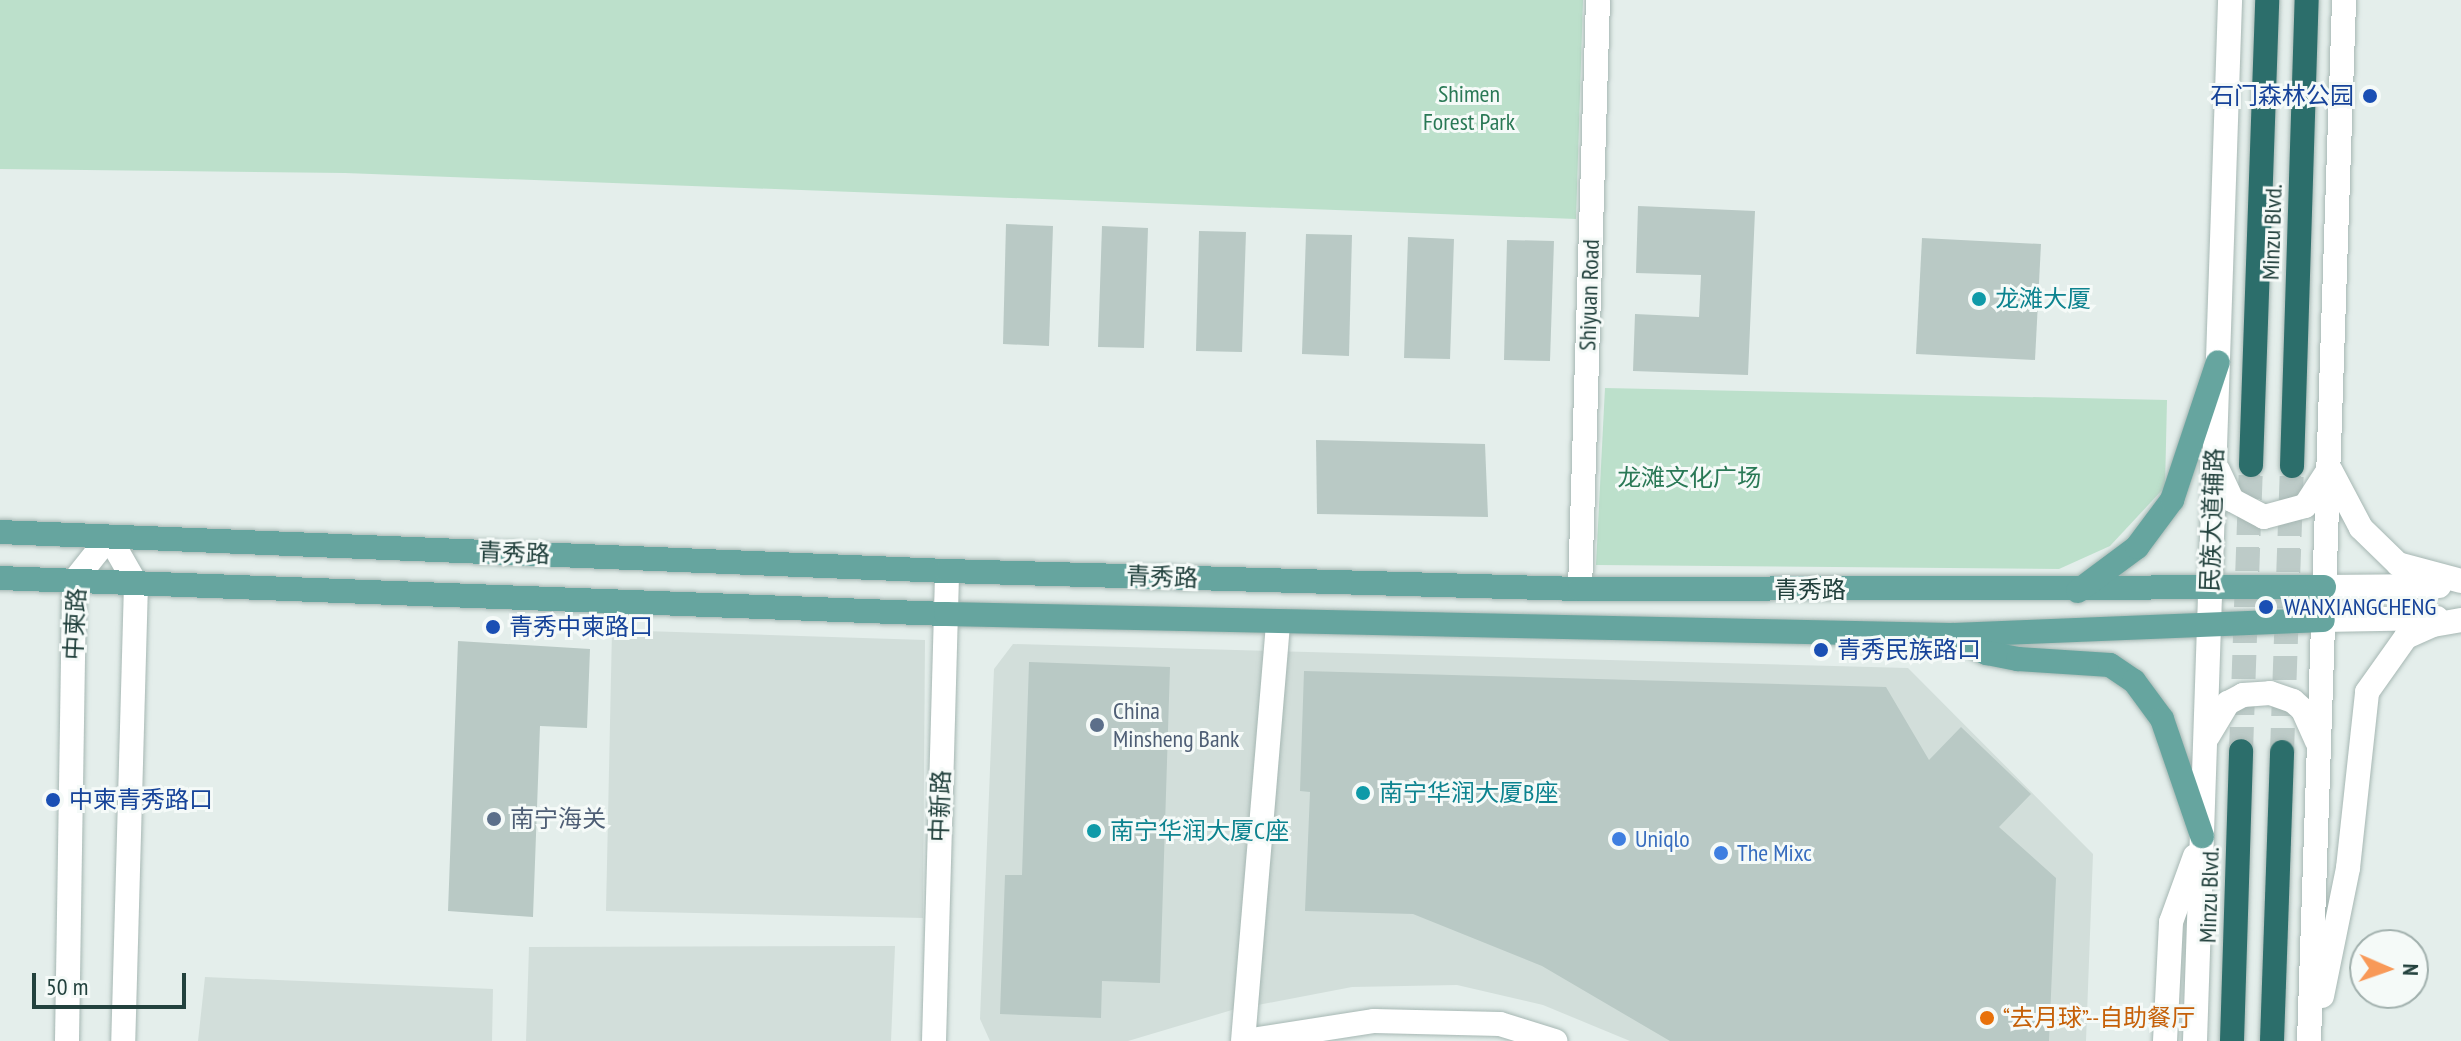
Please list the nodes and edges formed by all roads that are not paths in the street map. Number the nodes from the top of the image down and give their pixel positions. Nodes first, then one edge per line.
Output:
1 (1598, 0) edge
2 (2230, 0) edge
3 (2267, 0) edge
4 (2307, 0) edge
5 (2344, 0) edge
6 (2218, 362) junction
7 (2215, 460) junction
8 (2251, 465) tunnel mouth
9 (2328, 465) junction
10 (2292, 466) tunnel mouth
11 (0, 532) edge
12 (109, 537) junction
13 (947, 571) junction
14 (0, 578) edge
15 (74, 581) junction
16 (2461, 583) edge
17 (136, 584) junction
18 (2324, 587) junction
19 (1580, 589) junction
20 (2210, 589) junction
21 (2078, 591) junction
22 (946, 614) junction
23 (2461, 619) edge
24 (2323, 620) junction
25 (1278, 621) junction
26 (2209, 625) junction
27 (1951, 635) junction
28 (2205, 744) junction
29 (2319, 747) junction
30 (2241, 751) tunnel mouth
31 (2282, 752) tunnel mouth
32 (2202, 836) junction
33 (67, 1041) edge
34 (123, 1041) edge
35 (934, 1041) edge
36 (1244, 1041) edge
37 (1555, 1041) edge
38 (2165, 1041) edge
39 (2195, 1041) edge
40 (2232, 1041) edge
41 (2272, 1041) edge
42 (2311, 1041) edge

1 - 19 street, Shiyuan Road
2 - 6 street, 民族大道辅路
3 - 8 highway, Minzu Blvd.
4 - 10 highway, Minzu Blvd.
5 - 9 street
6 - 7 street, 民族大道辅路
6 - 21 main road
7 - 9 street
7 - 20 street, 民族大道辅路
9 - 16 street
9 - 18 street
11 - 12 main road, 青秀路
12 - 13 main road, 青秀路
12 - 15 street, 中柬路
12 - 17 street
13 - 19 main road, 青秀路
13 - 22 street, 中新路
14 - 15 main road, 青秀路
15 - 17 main road, 青秀路
15 - 33 street, 中柬路
16 - 18 street
17 - 22 main road, 青秀路
17 - 34 street
18 - 20 main road, 青秀路
18 - 24 street
19 - 21 main road, 青秀路
20 - 21 main road, 青秀路
20 - 26 street, 民族大道辅路
22 - 25 main road, 青秀路
22 - 35 street, 中新路
23 - 24 street
23 - 42 street
24 - 26 main road, 青秀路
24 - 29 street
25 - 27 main road, 青秀路
25 - 36 street
26 - 27 main road, 青秀路
26 - 28 street, 民族大道辅路
27 - 32 main road
28 - 29 street
28 - 32 street, 民族大道辅路
29 - 42 street
30 - 40 highway, Minzu Blvd.
31 - 41 highway
32 - 38 street
32 - 39 street, 民族大道辅路
36 - 37 street

